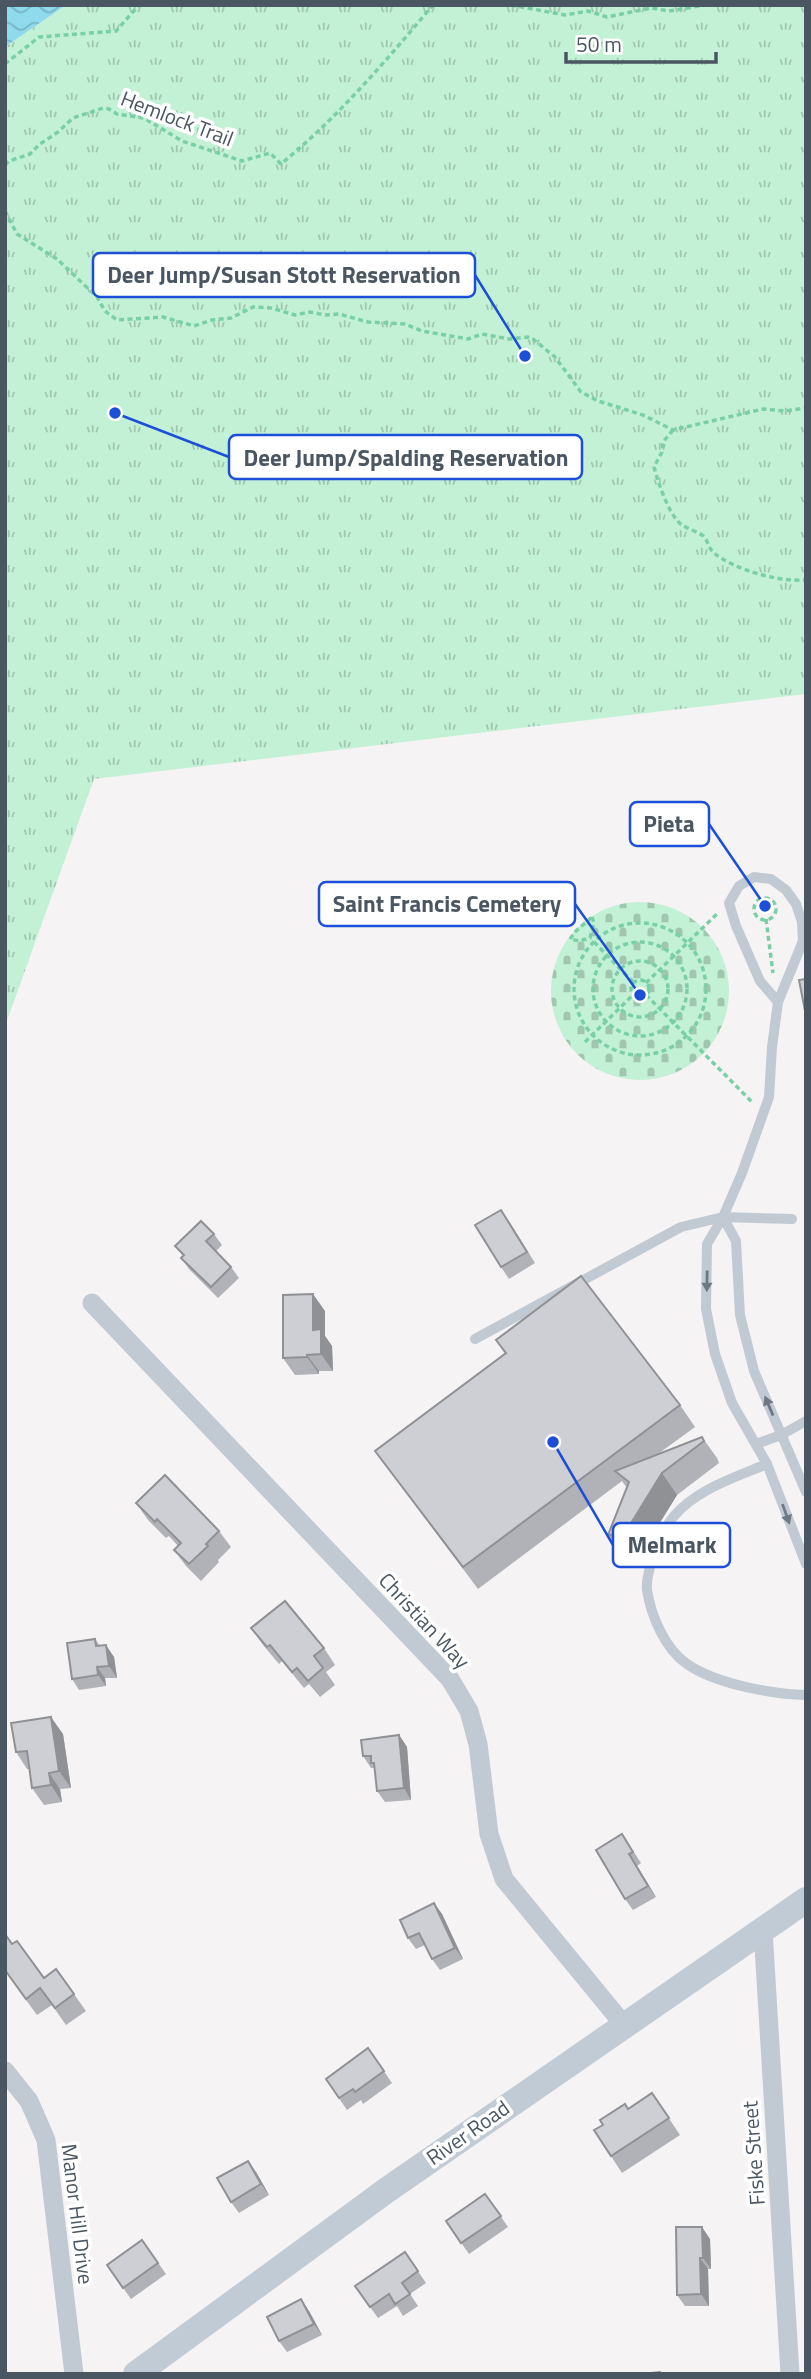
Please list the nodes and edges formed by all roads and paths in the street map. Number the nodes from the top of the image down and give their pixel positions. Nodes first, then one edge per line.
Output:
1 (139, 5) edge
2 (433, 5) edge
3 (511, 5) edge
4 (706, 5) edge
5 (5, 64) edge
6 (5, 165) edge
7 (5, 211) edge
8 (806, 408) edge
9 (673, 430) junction
10 (806, 580) edge
11 (729, 903) junction
12 (766, 919) junction
13 (592, 940) junction
14 (688, 942) junction
15 (606, 955) junction
16 (674, 956) junction
17 (621, 969) junction
18 (660, 970) junction
19 (634, 983) junction
20 (646, 983) junction
21 (633, 995) junction
22 (646, 995) junction
23 (778, 1002) junction
24 (620, 1008) junction
25 (659, 1009) junction
26 (606, 1022) junction
27 (673, 1023) junction
28 (592, 1035) junction
29 (687, 1037) junction
30 (585, 1042) dead end
31 (764, 1114) junction
32 (723, 1217) junction
33 (792, 1219) dead end
34 (92, 1303) dead end
35 (475, 1339) dead end
36 (806, 1421) edge
37 (782, 1435) junction
38 (756, 1444) junction
39 (767, 1464) junction
40 (806, 1492) edge
41 (806, 1564) edge
42 (806, 1695) edge
43 (806, 1900) edge
44 (763, 1930) junction
45 (624, 2025) junction
46 (5, 2071) edge
47 (74, 2374) edge
48 (136, 2374) edge
49 (790, 2374) edge

1 - 5 path
2 - 6 path, Hemlock Trail
3 - 4 path
7 - 9 path
8 - 9 path
9 - 10 path
11 - 14 path
11 - 23 lane
11 - 23 lane
12 - 12 path
12 - 23 path
13 - 13 path
13 - 14 path
13 - 15 path
13 - 28 path
14 - 16 path
14 - 29 path
15 - 16 path
15 - 17 path
15 - 26 path
16 - 18 path
16 - 27 path
17 - 18 path
17 - 19 path
17 - 24 path
18 - 20 path
18 - 25 path
19 - 20 path
19 - 21 path
20 - 22 path
21 - 22 path
21 - 24 path
22 - 25 path
23 - 31 lane
24 - 25 path
24 - 26 path
25 - 27 path
26 - 27 path
26 - 28 path
27 - 29 path
28 - 29 path
28 - 30 path
29 - 31 path
31 - 32 lane
32 - 33 lane
32 - 35 lane
37 -> 32 lane
32 -> 38 lane
34 - 45 street, Christian Way
36 - 37 lane
37 - 38 lane
37 - 40 lane
38 - 39 lane
39 -> 41 lane
39 - 42 lane
43 - 44 main road, River Road
44 - 45 main road, River Road
44 - 49 street, Fiske Street
45 - 48 main road, River Road
46 - 47 street, Manor Hill Drive

